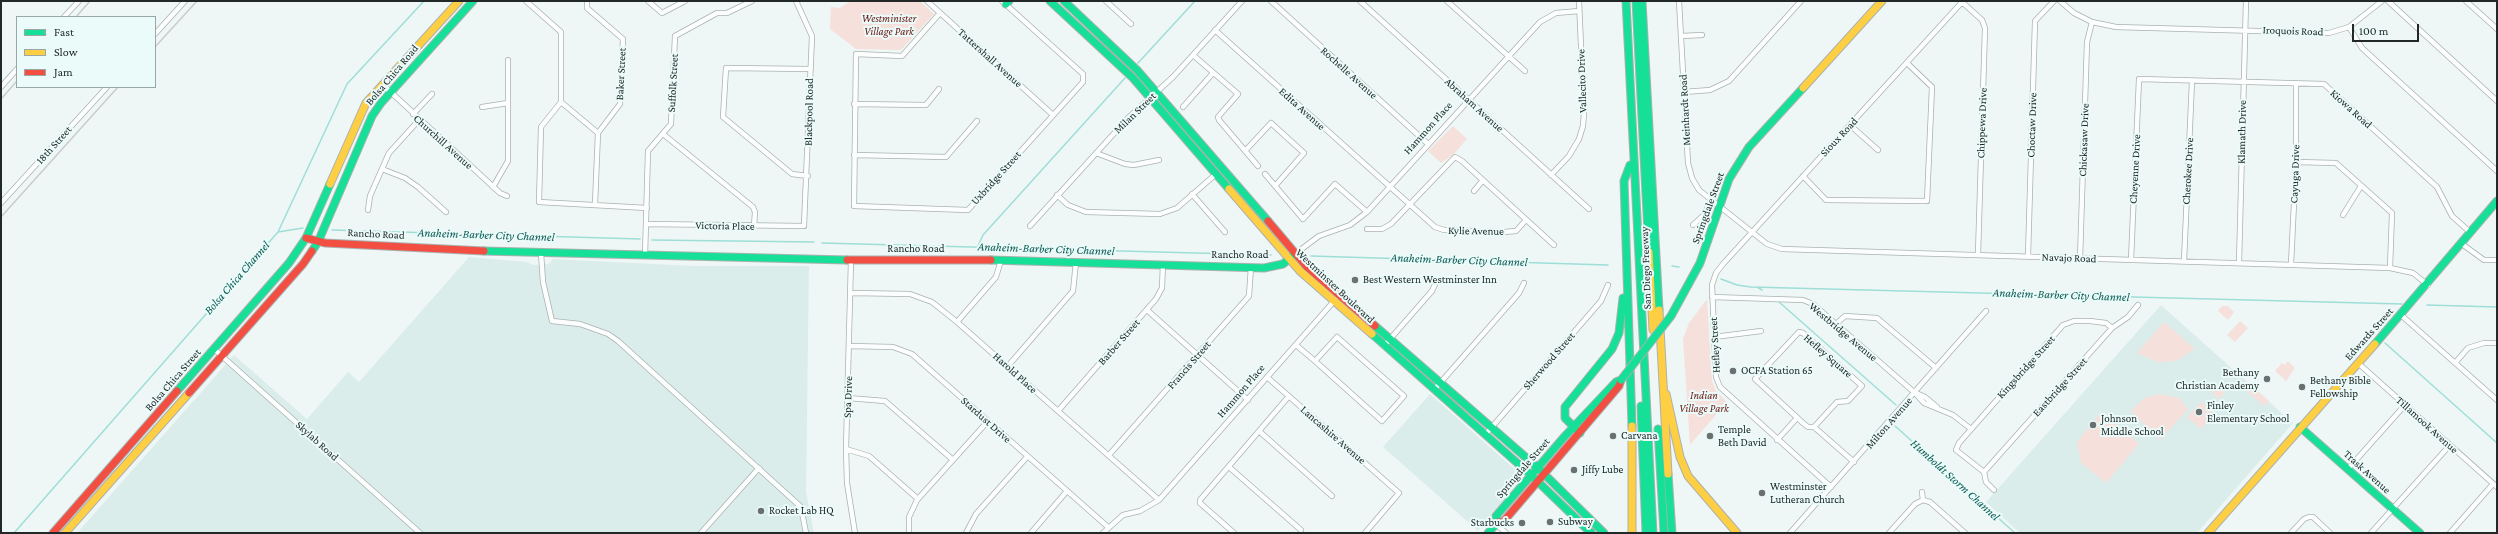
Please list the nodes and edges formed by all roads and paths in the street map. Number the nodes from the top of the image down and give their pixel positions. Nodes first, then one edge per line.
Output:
1 (79, 1) edge
2 (185, 1) edge
3 (458, 1) edge
4 (473, 1) edge
5 (526, 1) edge
6 (588, 1) edge
7 (648, 1) edge
8 (685, 1) edge
9 (752, 1) edge
10 (796, 1) edge
11 (927, 1) edge
12 (1050, 1) edge
13 (1064, 1) edge
14 (1106, 1) edge
15 (1242, 1) edge
16 (1271, 1) edge
17 (1360, 1) edge
18 (1447, 1) edge
19 (1579, 1) edge
20 (1620, 1) edge
21 (1626, 1) edge
22 (1636, 1) edge
23 (1642, 1) edge
24 (1680, 1) edge
25 (1801, 1) edge
26 (1882, 1) edge
27 (2054, 1) edge
28 (2060, 1) edge
29 (2246, 1) edge
30 (2382, 1) edge
31 (2388, 1) edge
32 (2466, 1) edge
33 (1005, 2) edge
34 (1962, 2) edge
35 (1579, 11) junction
36 (940, 13) junction
37 (65, 16) edge
38 (2092, 22) junction
39 (1131, 24) dead end
40 (2349, 27) junction
41 (2497, 29) edge
42 (1215, 30) junction
43 (2245, 30) junction
44 (156, 33) edge
45 (1702, 35) dead end
46 (1681, 36) junction
47 (1193, 55) junction
48 (1508, 56) junction
49 (508, 60) dead end
50 (1907, 63) junction
51 (810, 69) junction
52 (16, 70) edge
53 (1524, 71) dead end
54 (1213, 73) junction
55 (2139, 79) joint
56 (2192, 81) junction
57 (2243, 81) junction
58 (382, 84) junction
59 (2296, 84) junction
60 (1, 87) edge
61 (106, 88) edge
62 (939, 89) dead end
63 (390, 92) junction
64 (1156, 92) junction
65 (1684, 92) junction
66 (432, 94) dead end
67 (1150, 98) junction
68 (1468, 100) junction
69 (2497, 100) edge
70 (561, 102) junction
71 (508, 103) junction
72 (854, 104) junction
73 (482, 107) dead end
74 (1183, 107) dead end
75 (412, 114) junction
76 (1053, 115) junction
77 (419, 120) junction
78 (977, 121) dead end
79 (1851, 126) junction
80 (598, 133) junction
81 (663, 134) junction
82 (1428, 144) junction
83 (1878, 150) dead end
84 (1245, 151) junction
85 (1096, 153) junction
86 (854, 154) junction
87 (1159, 160) dead end
88 (2296, 162) junction
89 (1630, 165) junction
90 (1258, 166) dead end
91 (382, 169) junction
92 (2497, 171) edge
93 (1216, 174) junction
94 (1265, 174) dead end
95 (1551, 175) junction
96 (808, 176) junction
97 (1802, 176) junction
98 (1483, 180) junction
99 (1275, 186) junction
100 (2361, 186) junction
101 (493, 187) junction
102 (1389, 187) junction
103 (1474, 191) dead end
104 (1192, 194) junction
105 (1057, 195) junction
106 (507, 196) dead end
107 (1711, 200) junction
108 (2497, 201) edge
109 (1, 203) edge
110 (595, 204) junction
111 (1408, 205) junction
112 (1720, 206) junction
113 (647, 208) junction
114 (1589, 209) dead end
115 (368, 210) dead end
116 (446, 212) dead end
117 (1367, 212) junction
118 (2342, 215) dead end
119 (1526, 220) junction
120 (646, 224) junction
121 (1693, 225) dead end
122 (754, 226) junction
123 (804, 226) joint
124 (1030, 226) dead end
125 (1366, 229) dead end
126 (1225, 232) dead end
127 (1752, 233) junction
128 (2471, 233) junction
129 (306, 238) junction
130 (318, 242) junction
131 (2462, 244) junction
132 (1554, 245) dead end
133 (541, 253) junction
134 (1296, 254) junction
135 (1978, 254) junction
136 (645, 256) junction
137 (2028, 256) junction
138 (1289, 259) junction
139 (2080, 259) junction
140 (851, 260) junction
141 (1001, 260) junction
142 (2131, 260) junction
143 (2497, 260) edge
144 (2184, 261) junction
145 (1076, 262) junction
146 (1626, 263) junction
147 (2239, 263) junction
148 (1163, 264) junction
149 (2291, 264) junction
150 (1251, 267) junction
151 (2390, 268) junction
152 (1716, 273) joint
153 (1437, 280) dead end
154 (1524, 283) dead end
155 (1608, 285) dead end
156 (2428, 285) junction
157 (851, 293) junction
158 (1712, 297) junction
159 (1336, 298) junction
160 (2138, 305) dead end
161 (1147, 310) junction
162 (1986, 311) dead end
163 (2401, 315) junction
164 (957, 322) junction
165 (1836, 324) junction
166 (2112, 328) junction
167 (1761, 331) dead end
168 (1714, 337) junction
169 (1390, 340) junction
170 (2497, 343) edge
171 (1296, 344) junction
172 (850, 346) junction
173 (1384, 346) junction
174 (214, 349) junction
175 (1198, 355) junction
176 (222, 356) junction
177 (1315, 361) junction
178 (2358, 363) junction
179 (2455, 363) junction
180 (1008, 366) junction
181 (1936, 368) junction
182 (1267, 378) junction
183 (1621, 380) junction
184 (1661, 381) junction
185 (1440, 383) junction
186 (1434, 390) junction
187 (1915, 393) junction
188 (1289, 396) junction
189 (848, 398) junction
190 (1248, 400) junction
191 (2497, 400) edge
192 (2405, 404) junction
193 (1058, 411) junction
194 (1797, 418) junction
195 (988, 421) junction
196 (1491, 427) junction
197 (1574, 427) junction
198 (1814, 427) junction
199 (2300, 427) junction
200 (1971, 428) junction
201 (1259, 431) junction
202 (1580, 433) junction
203 (1485, 435) junction
204 (1777, 440) junction
205 (2450, 445) junction
206 (846, 449) junction
207 (126, 450) junction
208 (1109, 455) junction
209 (1027, 457) junction
210 (952, 459) junction
211 (1854, 462) junction
212 (1228, 467) junction
213 (758, 468) junction
214 (1538, 468) junction
215 (2348, 469) junction
216 (1984, 472) junction
217 (1544, 474) junction
218 (1532, 476) junction
219 (1538, 482) junction
220 (2495, 485) edge
221 (1831, 487) junction
222 (104, 488) junction
223 (1994, 490) dead end
224 (1067, 491) junction
225 (1922, 492) dead end
226 (1332, 496) dead end
227 (918, 499) junction
228 (1159, 500) junction
229 (1923, 500) junction
230 (2392, 509) junction
231 (1497, 523) junction
232 (1108, 527) junction
233 (1301, 530) dead end
234 (53, 533) edge
235 (65, 533) edge
236 (420, 533) edge
237 (701, 533) edge
238 (806, 533) edge
239 (855, 533) edge
240 (909, 533) edge
241 (966, 533) edge
242 (1031, 533) edge
243 (1103, 533) edge
244 (1234, 533) edge
245 (1365, 533) edge
246 (1488, 533) edge
247 (1506, 533) edge
248 (1591, 533) edge
249 (1604, 533) edge
250 (1632, 533) edge
251 (1646, 533) edge
252 (1653, 533) edge
253 (1664, 533) edge
254 (1672, 533) edge
255 (1738, 533) edge
256 (1790, 533) edge
257 (1889, 533) edge
258 (1965, 533) edge
259 (2208, 533) edge
260 (2291, 533) edge
261 (2330, 533) edge
262 (2370, 533) edge
263 (2420, 533) edge
264 (2450, 533) edge

1 - 37 street
2 - 44 street
3 - 58 main road, Bolsa Chica Road
4 - 63 main road, Bolsa Chica Road
5 - 70 street
6 - 80 street, Baker Street
7 - 8 street
9 - 81 street, Suffolk Street
10 - 51 street, Blackpool Road
11 - 36 street, Tattershall Avenue
12 - 67 main road, Westminster Boulevard
13 - 64 main road, Westminster Boulevard
14 - 39 street
15 - 42 street, Milan Street
16 - 82 street, Rochelle Avenue
17 - 68 street, Abraham Avenue
18 - 48 street
19 - 35 street, Vallecito Drive
20 - 89 main road, San Diego Freeway
21 - 252 main road
22 - 253 main road
23 - 184 main road, San Diego Freeway
24 - 46 street, Meinhardt Road
25 - 65 street
26 - 112 main road, Springdale Street
27 - 137 street, Choctaw Drive
28 - 38 street, Iroquois Road
29 - 43 street, Klamath Drive
30 - 40 street
31 - 69 street
32 - 41 street
33 - 76 street, Uxbridge Street
34 - 50 street, Sioux Road
34 - 135 street, Chippewa Drive
35 - 48 street, Hammon Place
35 - 95 street, Vallecito Drive
36 - 72 street
36 - 76 street, Tattershall Avenue
38 - 43 street, Iroquois Road
38 - 139 street, Chickasaw Drive
40 - 43 street, Iroquois Road
40 - 92 street
42 - 47 street, Milan Street
42 - 102 street, Edita Avenue
43 - 57 street, Klamath Drive
45 - 46 street
46 - 65 street, Meinhardt Road
47 - 54 street
47 - 64 street, Milan Street
48 - 53 street
48 - 68 street, Hammon Place
49 - 71 street
50 - 79 street, Sioux Road
50 - 97 street
51 - 96 street, Blackpool Road
51 - 96 street
52 - 60 street
54 - 74 street
54 - 84 street
55 - 56 street, Kiowa Road
55 - 142 street, Cheyenne Drive
56 - 57 street, Kiowa Road
56 - 144 street, Cherokee Drive
57 - 59 street, Kiowa Road
57 - 147 street, Klamath Drive
58 - 63 street, Churchill Avenue
58 - 129 main road, Bolsa Chica Road
59 - 88 street, Cayuga Drive
59 - 128 street, Kiowa Road
61 - 109 street, 18th Street
62 - 72 street
63 - 75 street, Churchill Avenue
63 - 130 main road, Bolsa Chica Road
64 - 67 street, Milan Street
64 - 134 main road, Westminster Boulevard
65 - 107 street, Meinhardt Road
66 - 75 street
67 - 85 street, Milan Street
67 - 93 main road, Westminster Boulevard
68 - 82 street, Hammon Place
68 - 95 street, Abraham Avenue
70 - 80 street
70 - 110 street
71 - 73 street
71 - 101 street
72 - 86 street
75 - 77 street, Churchill Avenue
76 - 86 street, Uxbridge Street
77 - 91 street
77 - 101 street, Churchill Avenue
78 - 86 street
79 - 83 street
79 - 97 street, Sioux Road
80 - 110 street
81 - 113 street, Suffolk Street
81 - 122 street
82 - 102 street, Hammon Place
84 - 90 street
84 - 99 street
85 - 87 street
85 - 105 street, Milan Street
88 - 100 street
88 - 149 street, Cayuga Drive
89 - 146 main road
89 - 251 main road, San Diego Freeway
91 - 115 street
91 - 116 street
93 - 104 street
93 - 138 main road, Westminster Boulevard
94 - 99 street
95 - 114 street, Abraham Avenue
96 - 123 street, Blackpool Road
97 - 127 street, Sioux Road
98 - 103 street
98 - 111 street
98 - 119 street
99 - 117 street
100 - 118 street
100 - 151 street
101 - 106 street, Churchill Avenue
102 - 111 street, Kylie Avenue
102 - 117 street, Hammon Place
104 - 105 street
104 - 126 street
105 - 124 street, Milan Street
107 - 112 street, Meinhardt Road
107 - 121 street
108 - 128 main road, Edwards Street
110 - 113 street
111 - 119 street, Kylie Avenue
111 - 125 street
112 - 127 street, Navajo Road
112 - 183 main road, Springdale Street, bridge
113 - 120 street, Suffolk Street
117 - 134 street, Hammon Place
119 - 132 street
120 - 122 street, Victoria Place
120 - 136 street, Suffolk Street
122 - 123 street, Victoria Place
127 - 135 street, Navajo Road
127 - 152 street, Sioux Road
128 - 131 main road, Edwards Street
129 - 130 main road, Rancho Road
129 - 174 main road, Bolsa Chica Street
130 - 133 main road, Rancho Road
130 - 176 main road, Bolsa Chica Street
131 - 143 street
131 - 156 main road, Edwards Street
133 - 136 main road, Rancho Road
133 - 213 street
134 - 138 main road, Hammon Place
134 - 159 main road, Westminster Boulevard
135 - 137 street, Navajo Road
136 - 140 main road, Rancho Road
137 - 139 street, Navajo Road
138 - 150 main road, Rancho Road
138 - 159 main road, Westminster Boulevard
139 - 142 street, Navajo Road
140 - 141 main road, Rancho Road
140 - 157 street, Spa Drive
141 - 145 main road, Rancho Road
141 - 164 street
142 - 144 street, Navajo Road
144 - 147 street, Navajo Road
145 - 148 main road, Rancho Road
145 - 180 street
146 - 197 main road
146 - 250 main road
147 - 149 street, Navajo Road
148 - 150 main road, Rancho Road
148 - 161 street, Barber Street
149 - 151 street, Navajo Road
150 - 175 street, Francis Street
151 - 156 street, Navajo Road
152 - 158 street, Hefley Street
153 - 169 street
154 - 185 street
155 - 196 street, Sherwood Street
156 - 163 main road, Edwards Street
157 - 164 street, Harold Place
157 - 172 street, Spa Drive
158 - 165 street, Westbridge Avenue
158 - 168 street, Hefley Street
159 - 169 main road, Westminster Boulevard
159 - 171 street, Hammon Place
159 - 173 main road, Westminster Boulevard
160 - 166 street, Eastbridge Street
161 - 175 street
161 - 193 street, Barber Street
162 - 181 street, Milton Avenue
163 - 178 main road, Edwards Street
163 - 179 street
164 - 180 street, Harold Place
165 - 181 street
165 - 187 street, Westbridge Avenue
166 - 200 street, Kingsbridge Street
166 - 216 street, Eastbridge Street
167 - 168 street
168 - 204 street, Hefley Street
169 - 173 street
169 - 185 main road, Westminster Boulevard
170 - 179 street
171 - 177 street
171 - 182 street, Hammon Place
172 - 189 street, Spa Drive
172 - 195 street, Stardust Drive
173 - 186 main road, Westminster Boulevard
174 - 176 street, Skylab Road
174 - 207 main road, Bolsa Chica Street
175 - 190 street
175 - 208 street, Francis Street
176 - 222 main road, Bolsa Chica Street
176 - 236 street, Skylab Road
177 - 177 street
178 - 192 street, Tillamook Avenue
178 - 199 main road, Edwards Street
179 - 191 street
180 - 193 street, Harold Place
181 - 187 street, Milton Avenue
182 - 188 street, Lancashire Avenue
182 - 190 street, Hammon Place
183 - 197 main road, Springdale Street
183 - 202 main road, Springdale Street
184 - 254 main road, San Diego Freeway
184 - 255 main road
185 - 186 street
185 - 196 main road, Westminster Boulevard
186 - 203 main road, Westminster Boulevard
187 - 200 street, Westbridge Avenue
187 - 211 street, Milton Avenue
188 - 201 street
188 - 245 street, Lancashire Avenue
189 - 206 street, Spa Drive
189 - 210 street
190 - 228 street, Hammon Place
192 - 205 street, Tillamook Avenue
192 - 215 street
193 - 208 street, Harold Place
194 - 198 street, Hefley Square
194 - 198 street, Hefley Square
194 - 204 street
195 - 209 street, Stardust Drive
195 - 210 street
196 - 203 street, Sherwood Street
196 - 214 main road, Westminster Boulevard
197 - 202 main road
197 - 214 main road, Springdale Street
198 - 211 street, Hefley Square
199 - 215 main road, Trask Avenue
199 - 259 main road, Edwards Street
200 - 216 street, Kingsbridge Street
201 - 212 street
201 - 226 street
202 - 217 main road, Springdale Street
203 - 218 main road, Westminster Boulevard
204 - 221 street, Hefley Street
205 - 220 street, Tillamook Avenue
205 - 230 street
206 - 227 street
206 - 239 street, Spa Drive
207 - 222 main road
207 - 234 main road, Bolsa Chica Street
208 - 228 street, Harold Place
209 - 224 street, Stardust Drive
209 - 241 street
210 - 227 street
211 - 221 street, Milton Avenue
212 - 233 street
212 - 244 street
213 - 237 street
213 - 238 street
214 - 217 main road, Westminster Boulevard
214 - 218 main road, Springdale Street
215 - 230 main road, Trask Avenue
216 - 223 street
217 - 219 main road, Springdale Street
217 - 249 main road, Westminster Boulevard
218 - 219 main road, Westminster Boulevard
218 - 231 main road, Springdale Street
219 - 231 main road, Springdale Street
219 - 248 main road, Westminster Boulevard
220 - 264 street
221 - 256 street, Milton Avenue
222 - 235 main road, Bolsa Chica Street
224 - 232 street, Stardust Drive
224 - 242 street
225 - 229 street
227 - 240 street
228 - 232 street, Hammon Place
229 - 257 street
229 - 258 street
230 - 262 street
230 - 263 main road, Trask Avenue
231 - 246 main road, Springdale Street
231 - 247 street
232 - 243 street, Hammon Place
260 - 261 street

